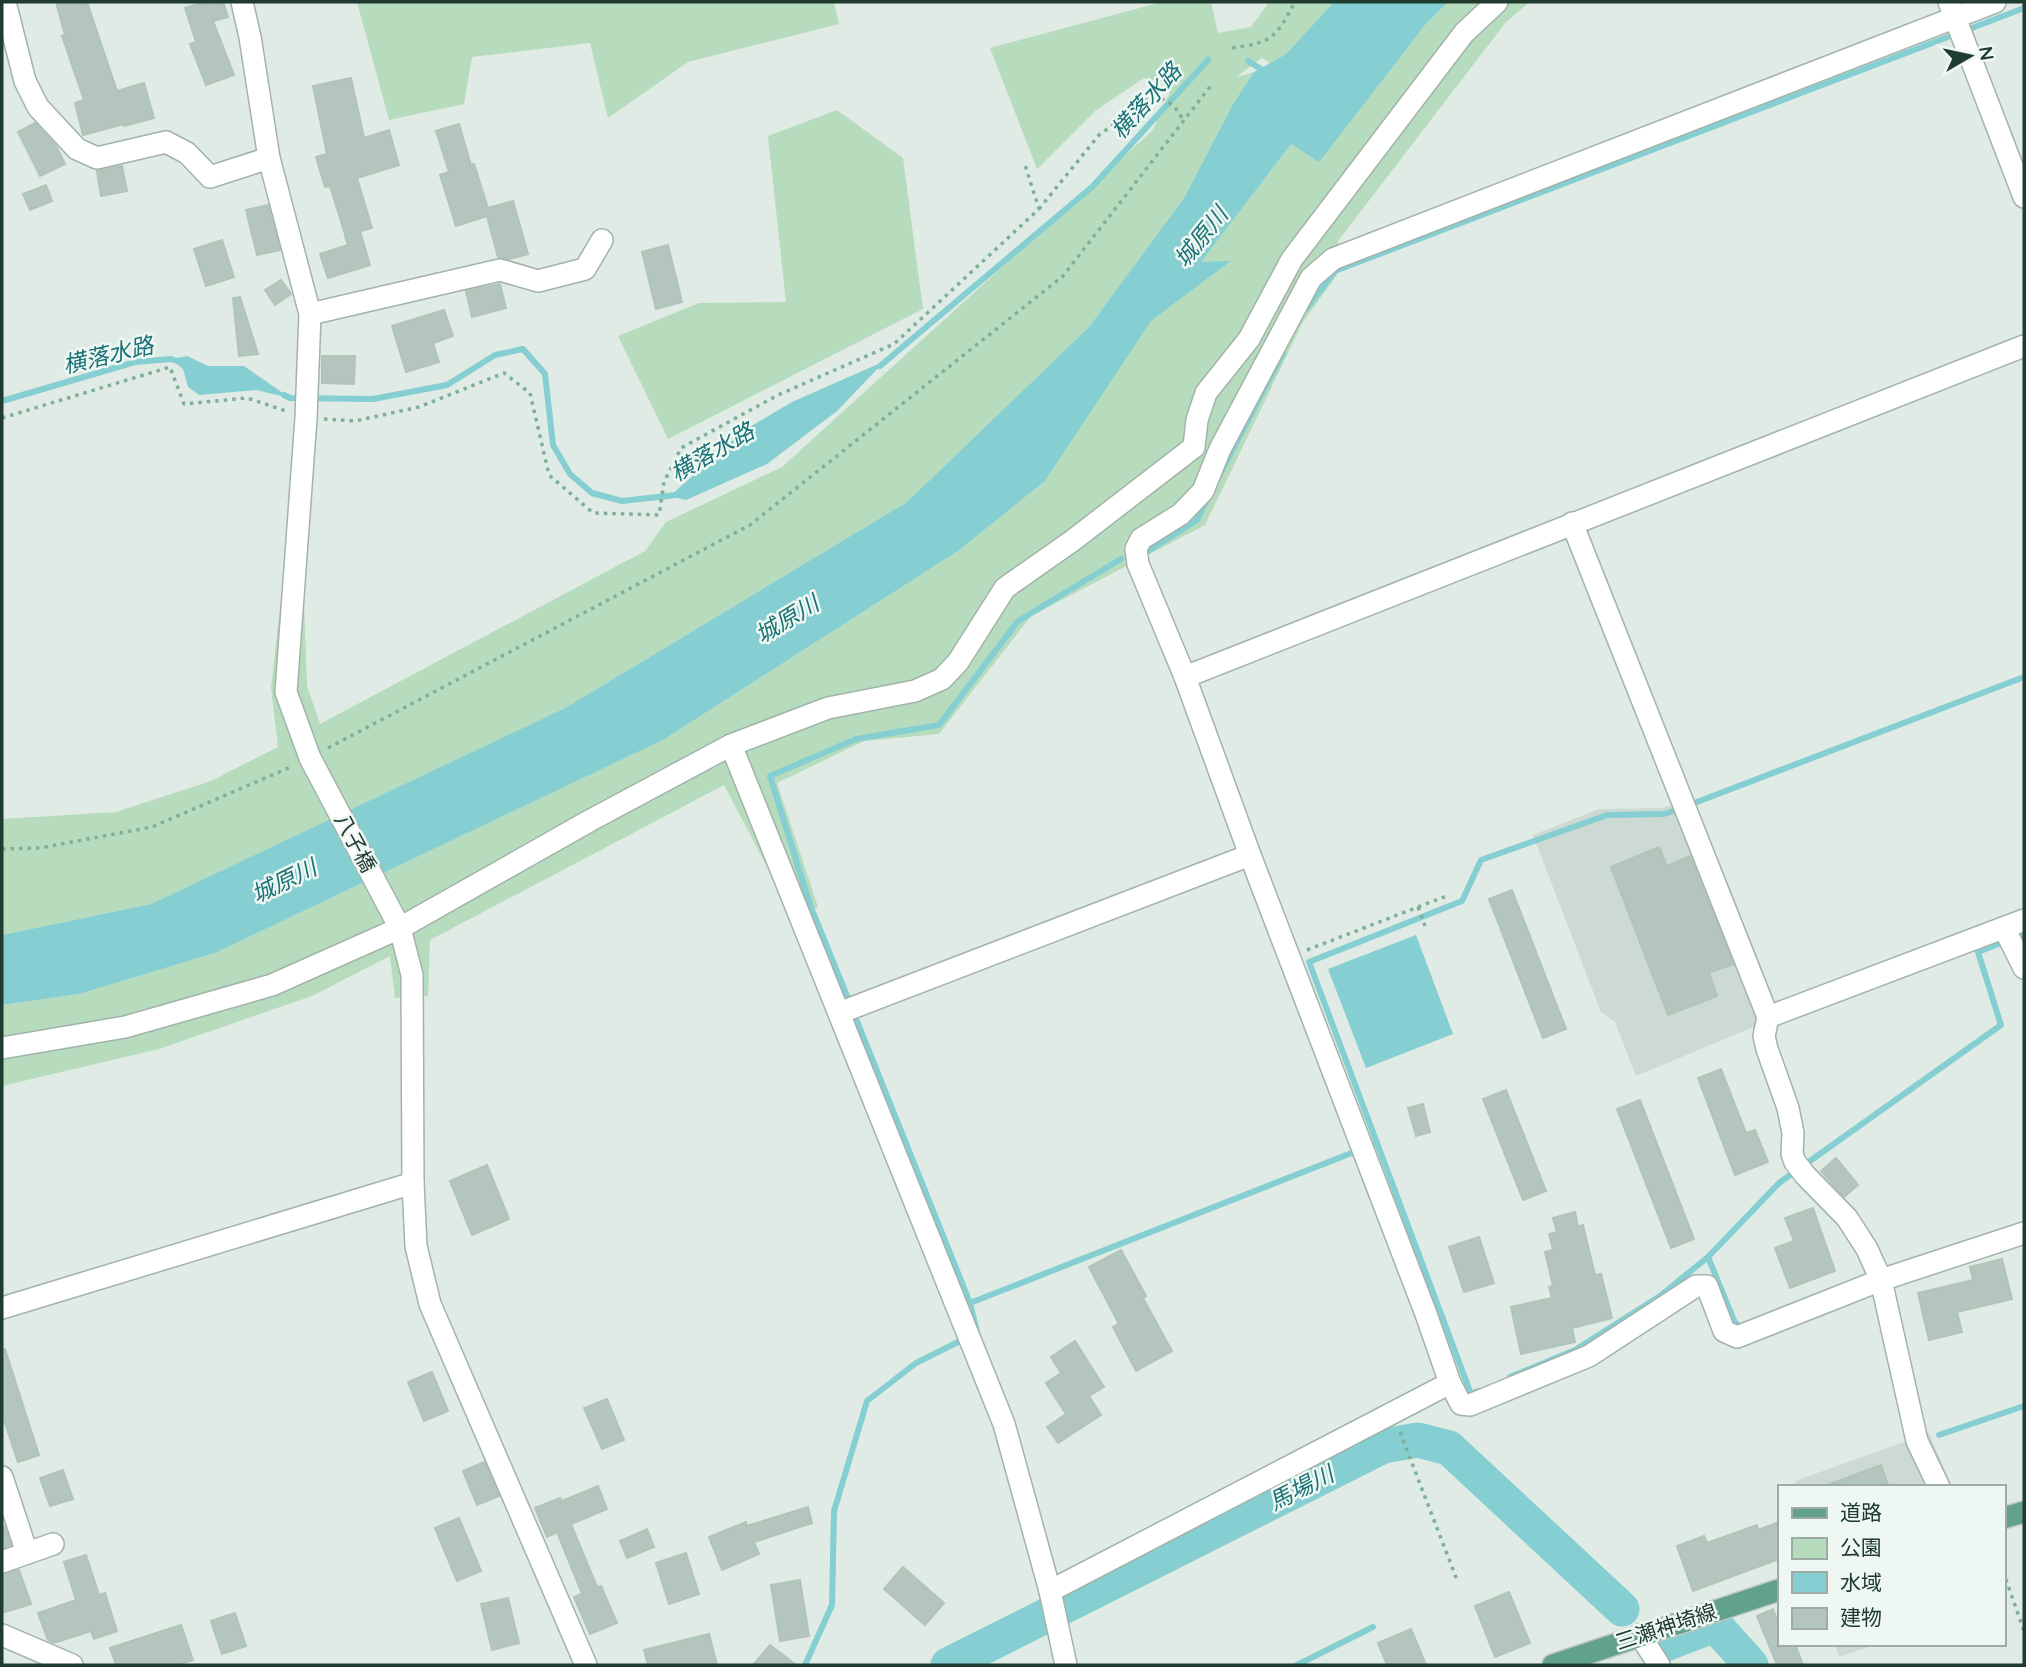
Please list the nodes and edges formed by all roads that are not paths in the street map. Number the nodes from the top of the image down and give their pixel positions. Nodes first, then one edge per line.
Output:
1 (5, 2) edge
2 (242, 2) edge
3 (1497, 2) edge
4 (1995, 2) edge
5 (1952, 10) edge
6 (269, 158) junction
7 (2024, 197) edge
8 (602, 240) dead end
9 (310, 314) junction
10 (2024, 346) edge
11 (1194, 447) junction
12 (1220, 449) junction
13 (1572, 523) junction
14 (1185, 677) junction
15 (731, 745) junction
16 (1250, 855) junction
17 (2024, 920) edge
18 (400, 928) junction
19 (2004, 928) junction
20 (2024, 968) edge
21 (839, 1013) junction
22 (1768, 1017) junction
23 (2, 1048) edge
24 (413, 1183) junction
25 (2024, 1233) edge
26 (1881, 1280) junction
27 (2, 1308) edge
28 (1450, 1384) junction
29 (2, 1477) edge
30 (1937, 1485) edge
31 (2024, 1512) edge
32 (2005, 1517) edge
33 (53, 1544) dead end
34 (27, 1553) junction
35 (2, 1562) edge
36 (1778, 1590) edge
37 (1050, 1591) junction
38 (2, 1634) edge
39 (1640, 1635) junction
40 (72, 1665) edge
41 (586, 1665) edge
42 (1066, 1665) edge
43 (1553, 1665) edge
44 (1659, 1665) edge

1 - 6 street
2 - 6 street, 八子橋
3 - 11 street
4 - 5 street
5 - 7 street
5 - 12 street
6 - 9 street, 八子橋
8 - 9 street
9 - 18 street, 八子橋
10 - 13 street
11 - 12 street
11 - 15 street
12 - 14 street
13 - 14 street
13 - 22 street
14 - 16 street
15 - 18 street
15 - 21 street
16 - 21 street
16 - 28 street
17 - 19 street
18 - 23 street
18 - 24 street, 八子橋
19 - 20 street
19 - 22 street
21 - 37 street
22 - 26 street
24 - 27 street
24 - 41 street, 八子橋
25 - 26 street
26 - 28 street
26 - 30 street
28 - 37 street
29 - 34 street
31 - 32 main road
33 - 34 street
34 - 35 street
36 - 39 main road, 三瀬神埼線
37 - 42 street
38 - 40 street
39 - 43 main road, 三瀬神埼線
39 - 44 street

